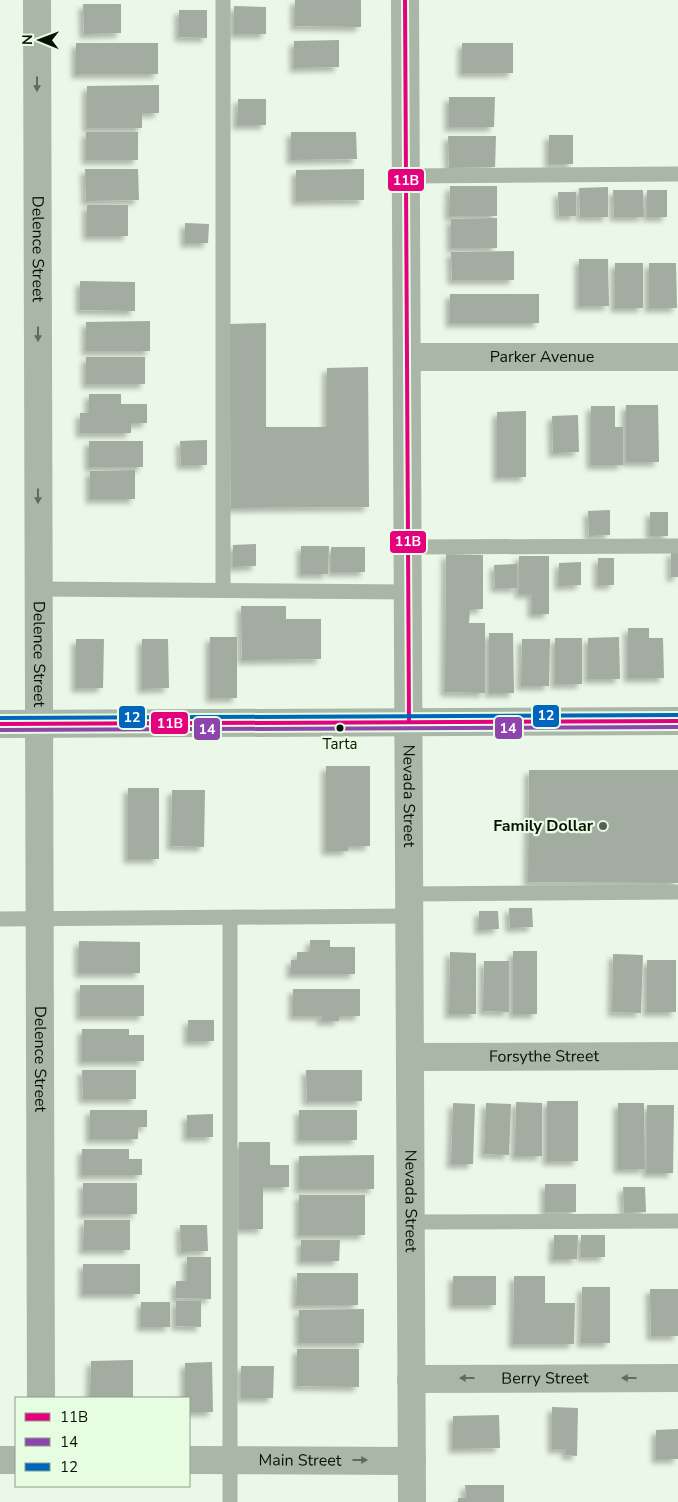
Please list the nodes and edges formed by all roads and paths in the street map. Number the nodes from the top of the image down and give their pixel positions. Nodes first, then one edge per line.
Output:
1 (37, 0) edge
2 (223, 0) edge
3 (405, 0) edge
4 (678, 174) edge
5 (406, 176) junction
6 (407, 357) junction
7 (678, 357) edge
8 (678, 546) edge
9 (408, 547) junction
10 (38, 589) junction
11 (223, 590) junction
12 (408, 592) junction
13 (678, 721) edge
14 (409, 722) junction
15 (0, 724) edge
16 (39, 724) junction
17 (678, 892) edge
18 (409, 905) junction
19 (230, 918) junction
20 (0, 919) edge
21 (40, 919) junction
22 (678, 1056) edge
23 (410, 1057) junction
24 (678, 1221) edge
25 (411, 1222) junction
26 (411, 1378) junction
27 (678, 1378) edge
28 (41, 1397) edge
29 (0, 1460) edge
30 (15, 1460) edge
31 (190, 1460) edge
32 (230, 1460) junction
33 (412, 1461) junction
34 (230, 1502) edge
35 (412, 1502) edge

1 -> 10 street, Delence Street
2 - 11 lane
3 - 5 street, Nevada Street
4 - 5 lane
5 - 6 street, Nevada Street
6 - 7 street, Parker Avenue
6 - 9 street, Nevada Street
8 - 9 lane
9 - 12 street, Nevada Street
10 - 11 lane
10 - 16 street, Delence Street
11 - 12 lane
12 - 14 street, Nevada Street
13 - 14 street
14 - 16 street
14 - 18 street, Nevada Street
15 - 16 street
16 - 21 street, Delence Street
17 - 18 lane
18 - 19 lane
18 - 23 street, Nevada Street
19 - 21 lane
19 - 32 lane
20 - 21 lane
21 - 28 street, Delence Street
22 - 23 street, Forsythe Street
23 - 25 street, Nevada Street
24 - 25 lane
25 - 26 street, Nevada Street
27 -> 26 street, Berry Street
26 - 33 street, Nevada Street
29 - 30 street
31 - 32 street, Main Street
32 -> 33 street, Main Street
32 - 34 lane
33 - 35 street, Nevada Street

